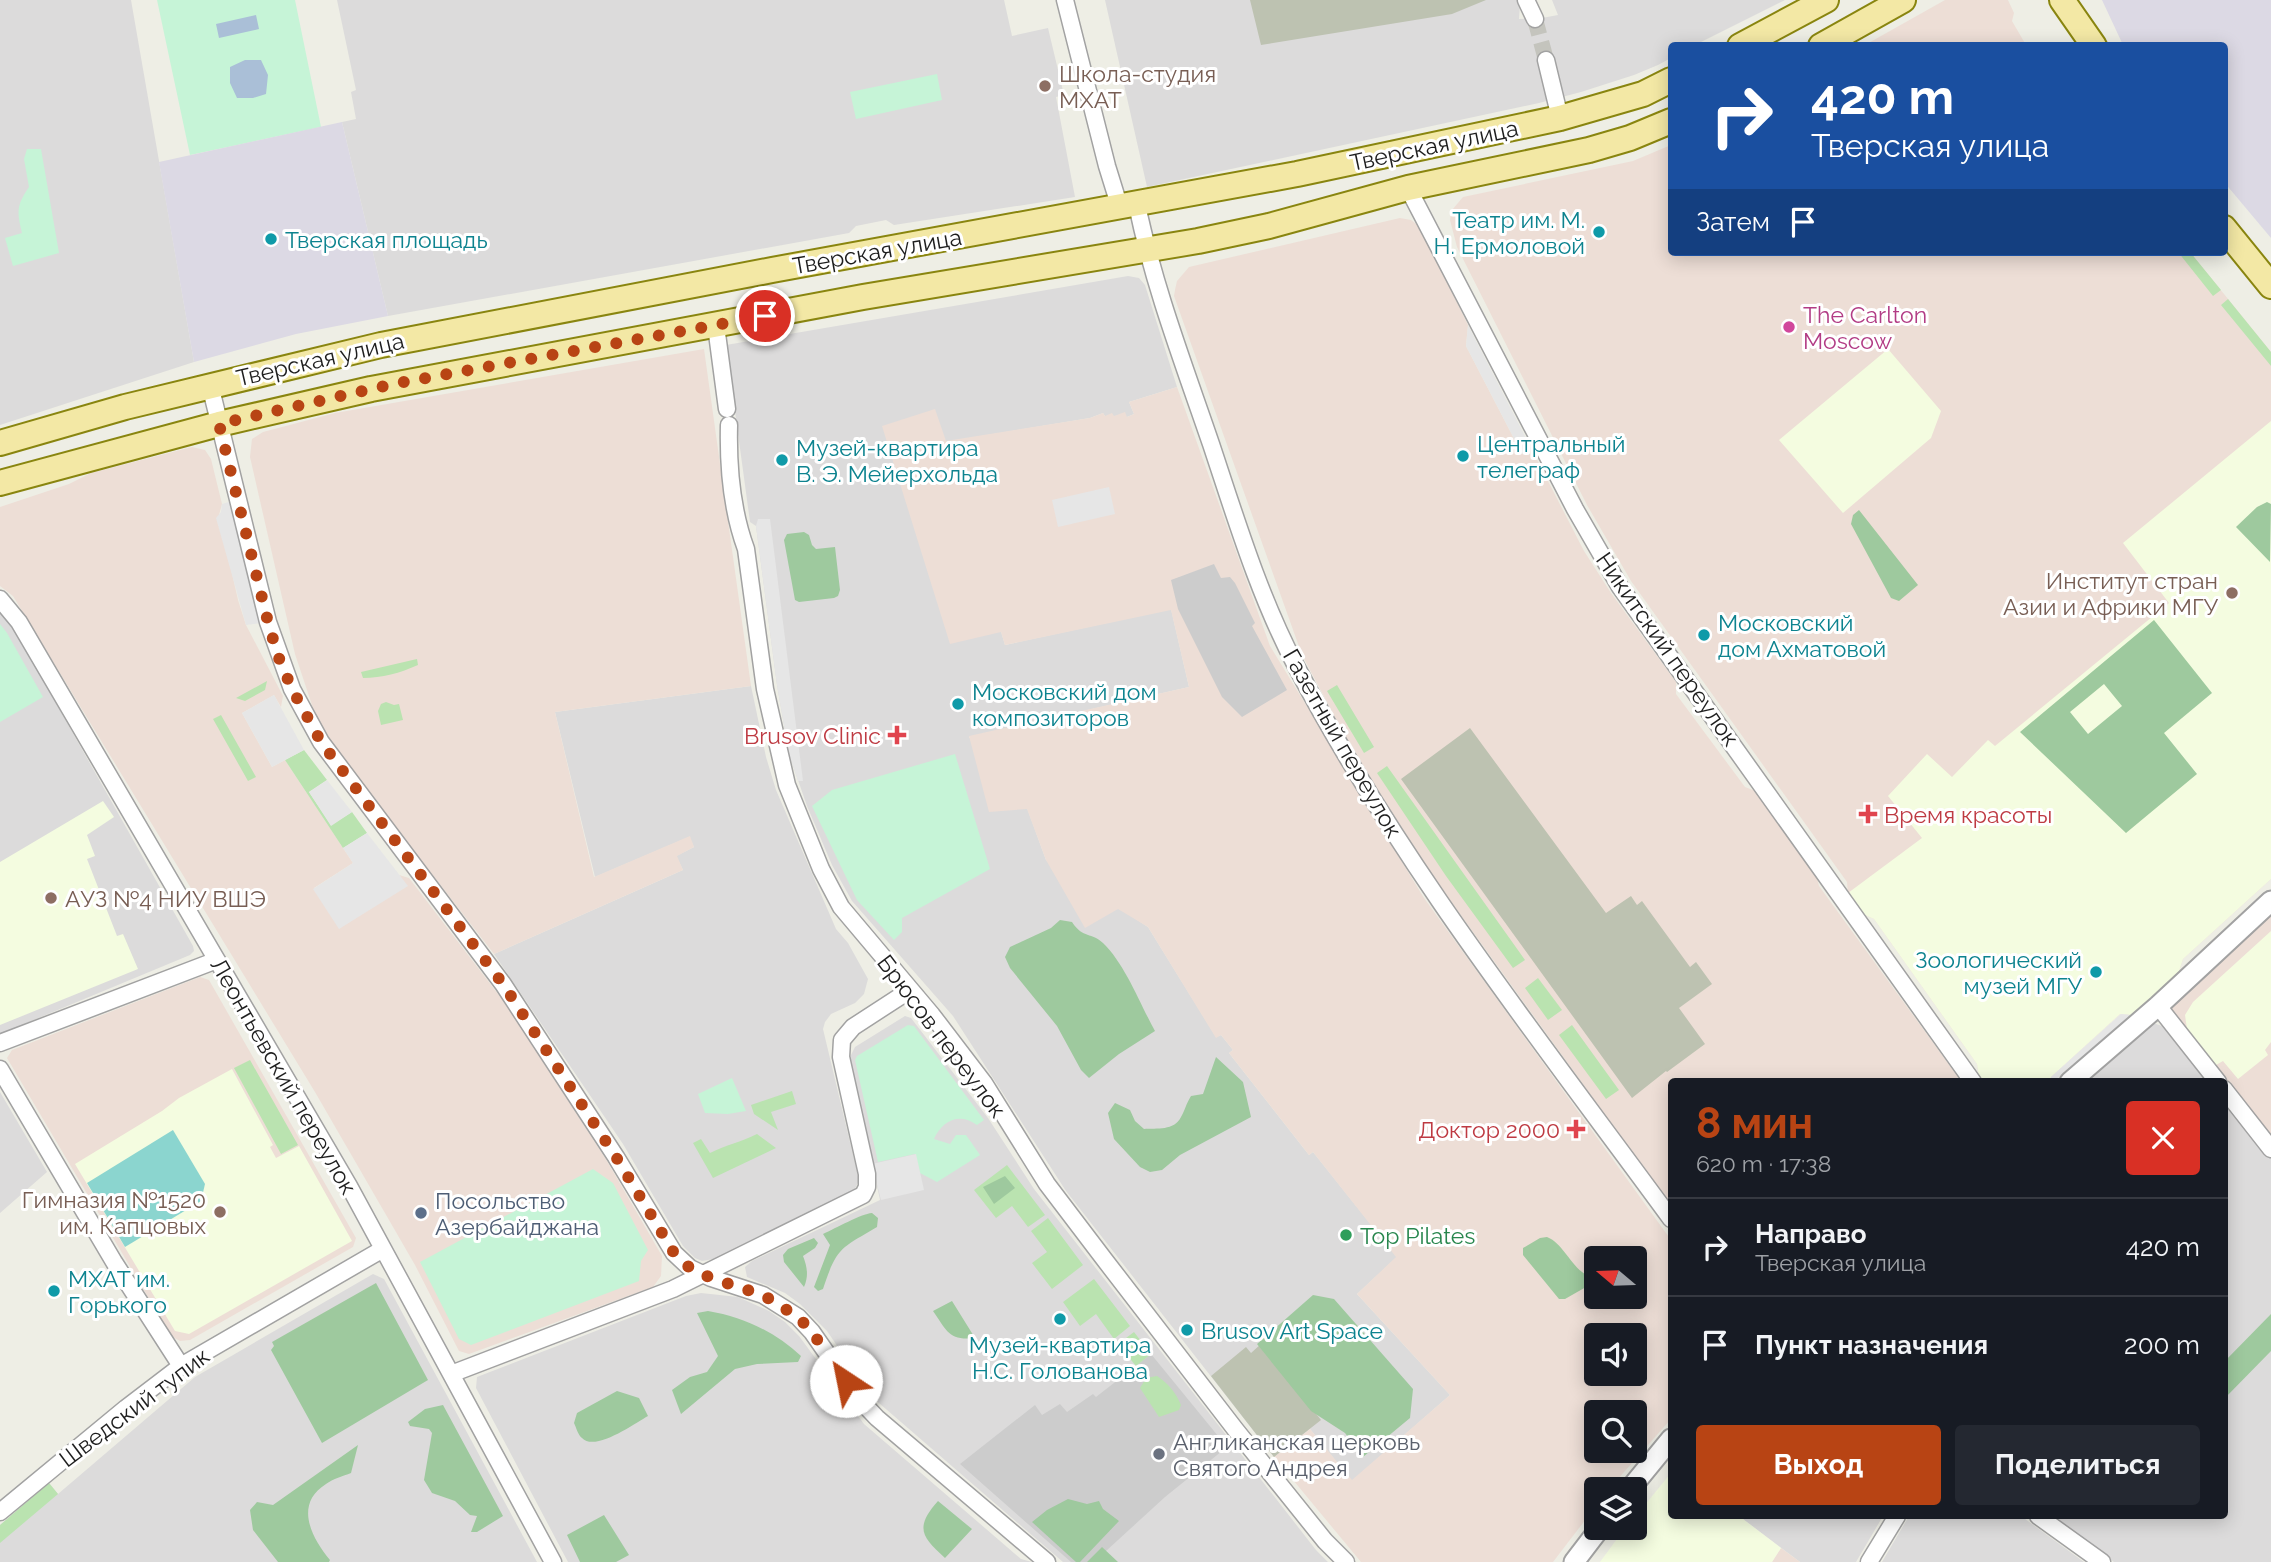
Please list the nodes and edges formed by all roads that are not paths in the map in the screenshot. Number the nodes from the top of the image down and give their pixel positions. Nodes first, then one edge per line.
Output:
1 (1065, 0) edge
2 (1526, 0) edge
3 (1826, 0) edge
4 (1903, 0) edge
5 (2062, 0) edge
6 (2080, 0) edge
7 (1535, 19) tunnel mouth
8 (1747, 42) edge
9 (1828, 42) edge
10 (2094, 42) edge
11 (2096, 42) edge
12 (1546, 60) tunnel mouth
13 (1668, 82) edge
14 (1560, 118) junction
15 (1668, 122) edge
16 (1408, 188) junction
17 (1128, 206) junction
18 (2228, 233) edge
19 (1146, 250) junction
20 (2271, 286) edge
21 (716, 326) junction
22 (210, 385) junction
23 (219, 424) junction
24 (0, 443) edge
25 (0, 483) edge
26 (0, 599) edge
27 (2271, 901) edge
28 (217, 960) junction
29 (910, 990) junction
30 (2158, 1006) junction
31 (0, 1043) edge
32 (0, 1069) edge
33 (1970, 1078) edge
34 (2075, 1078) edge
35 (2215, 1078) edge
36 (2228, 1094) edge
37 (2271, 1149) edge
38 (1668, 1215) edge
39 (383, 1249) junction
40 (704, 1275) junction
41 (181, 1366) junction
42 (451, 1374) junction
43 (1668, 1444) edge
44 (1640, 1477) edge
45 (0, 1512) edge
46 (1894, 1519) edge
47 (2042, 1519) edge
48 (1591, 1540) edge
49 (553, 1562) edge
50 (1047, 1562) edge
51 (1346, 1562) edge
52 (1574, 1562) edge
53 (1869, 1562) edge
54 (2102, 1562) edge

1 - 17 street, Газетный переулок
2 - 7 street
3 - 8 main road
4 - 9 main road
5 - 10 main road
6 - 11 main road
12 - 14 street
13 - 14 main road, Тверская улица
14 - 17 main road, Тверская улица
15 - 16 main road, Тверская улица
16 - 19 main road, Тверская улица
16 - 33 street, Никитский переулок
17 - 19 street, Газетный переулок
17 - 22 main road, Тверская улица
18 - 20 main road
19 - 21 main road, Тверская улица
19 - 38 street, Газетный переулок
21 - 23 main road, Тверская улица
21 - 29 street, Брюсов переулок
22 - 23 street
22 - 24 main road, Тверская улица
23 - 25 main road, Тверская улица
23 - 40 street
26 - 28 street, Леонтьевский переулок
27 - 30 street
28 - 31 street
28 - 39 street, Леонтьевский переулок
29 - 40 street
29 - 51 street, Брюсов переулок
30 - 34 street
30 - 35 street
32 - 41 street
36 - 37 street
39 - 41 street, Шведский тупик
39 - 42 street, Леонтьевский переулок
40 - 42 street
40 - 50 street
41 - 45 street, Шведский тупик
42 - 49 street, Леонтьевский переулок
43 - 44 street
46 - 53 street
47 - 54 street
48 - 52 street

